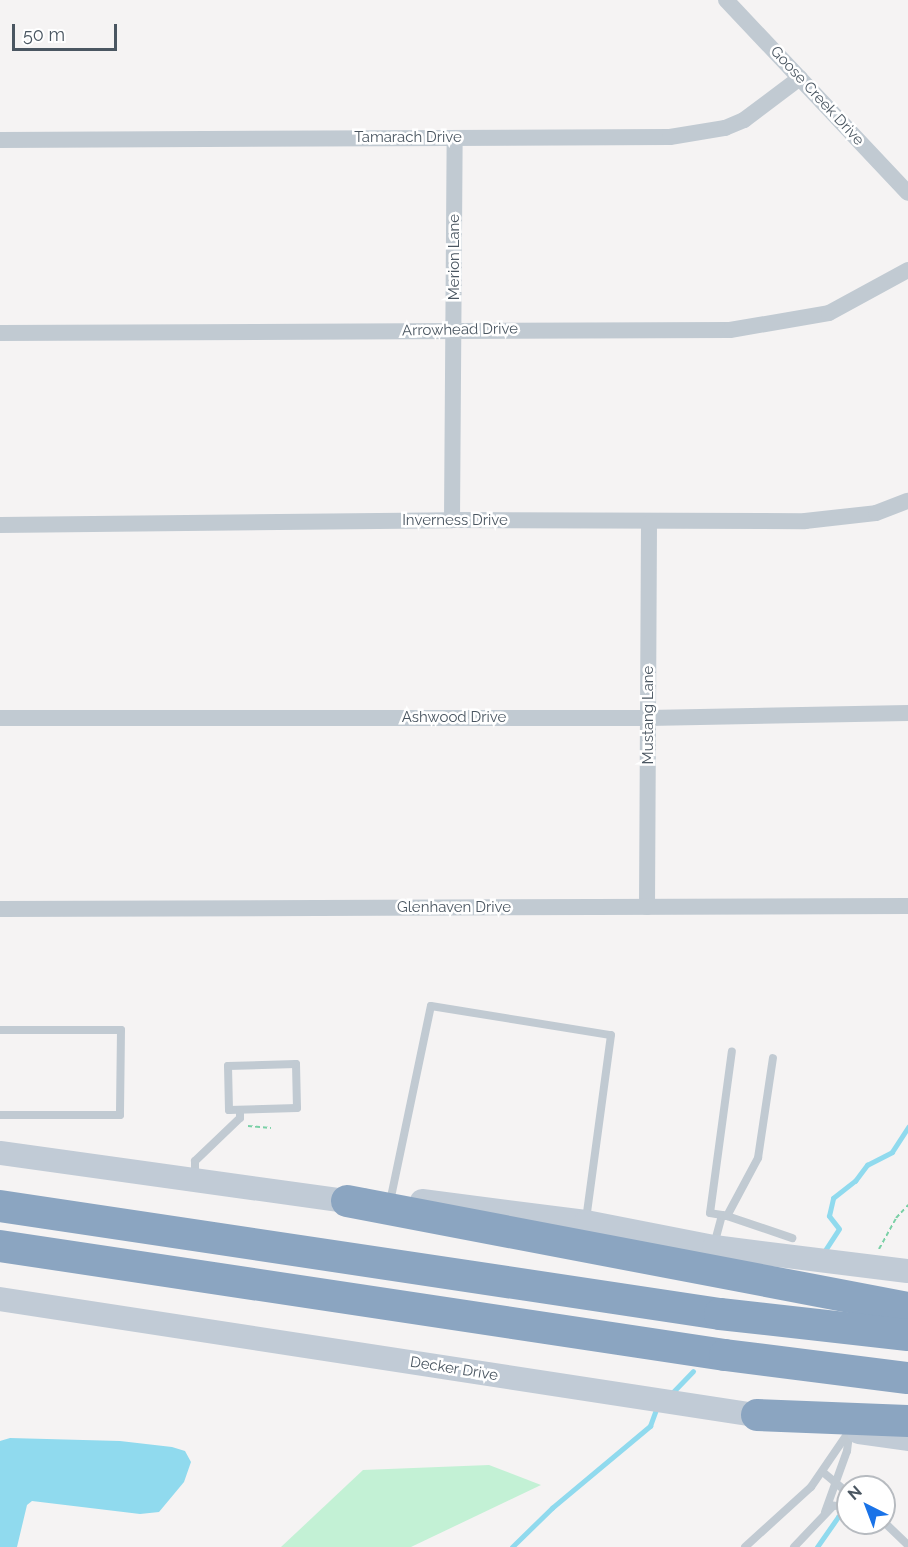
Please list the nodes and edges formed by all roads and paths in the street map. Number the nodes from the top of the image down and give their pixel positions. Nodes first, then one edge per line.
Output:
1 (726, 0) edge
2 (800, 78) junction
3 (455, 138) junction
4 (0, 140) edge
5 (908, 193) edge
6 (908, 270) edge
7 (455, 330) junction
8 (0, 333) edge
9 (908, 501) edge
10 (452, 520) junction
11 (649, 523) junction
12 (0, 525) edge
13 (908, 713) edge
14 (0, 718) edge
15 (649, 718) junction
16 (908, 906) edge
17 (647, 907) junction
18 (0, 909) edge
19 (0, 1030) edge
20 (732, 1051) dead end
21 (773, 1058) dead end
22 (240, 1114) junction
23 (0, 1115) edge
24 (271, 1128) dead end
25 (0, 1153) edge
26 (195, 1179) junction
27 (390, 1197) junction
28 (347, 1201) junction
29 (908, 1205) edge
30 (0, 1206) edge
31 (725, 1215) junction
32 (586, 1222) junction
33 (792, 1238) dead end
34 (0, 1246) edge
35 (714, 1247) junction
36 (872, 1268) junction
37 (908, 1271) edge
38 (0, 1299) edge
39 (908, 1308) edge
40 (908, 1335) edge
41 (908, 1378) edge
42 (756, 1415) junction
43 (908, 1421) edge
44 (850, 1430) junction
45 (908, 1439) edge
46 (824, 1473) junction
47 (838, 1475) edge
48 (836, 1483) joint
49 (836, 1506) edge
50 (825, 1512) junction
51 (896, 1534) edge
52 (908, 1545) edge
53 (744, 1547) edge
54 (794, 1547) edge

1 - 2 street, Goose Creek Drive
2 - 3 street, Tamarach Drive
2 - 5 street, Goose Creek Drive
3 - 4 street, Tamarach Drive
3 - 7 street, Merion Lane
6 - 7 street, Arrowhead Drive
7 - 8 street, Arrowhead Drive
7 - 10 street, Merion Lane
9 - 11 street, Inverness Drive
10 - 11 street, Inverness Drive
10 - 12 street, Inverness Drive
11 - 15 street, Mustang Lane
13 - 15 street, Ashwood Drive
14 - 15 street, Ashwood Drive
15 - 17 street, Mustang Lane
16 - 17 street, Glenhaven Drive
17 - 18 street, Glenhaven Drive
19 - 23 lane
20 - 31 lane
21 - 31 lane
22 - 22 lane
22 - 24 path
22 - 26 lane
25 - 26 main road
26 - 28 main road
27 - 28 main road
27 - 32 main road
27 - 32 lane
28 - 39 highway
29 - 36 path
30 - 40 highway
31 - 33 lane
31 - 35 lane
32 - 35 main road
34 - 41 highway
35 - 36 main road
36 - 37 main road
38 - 42 main road, Decker Drive
42 - 43 highway
42 - 44 main road, Decker Drive
44 - 45 main road, Decker Drive
44 - 46 lane
44 - 47 lane
46 - 48 lane
46 - 53 lane
48 - 50 lane
49 - 50 lane
50 - 54 lane
51 - 52 lane

